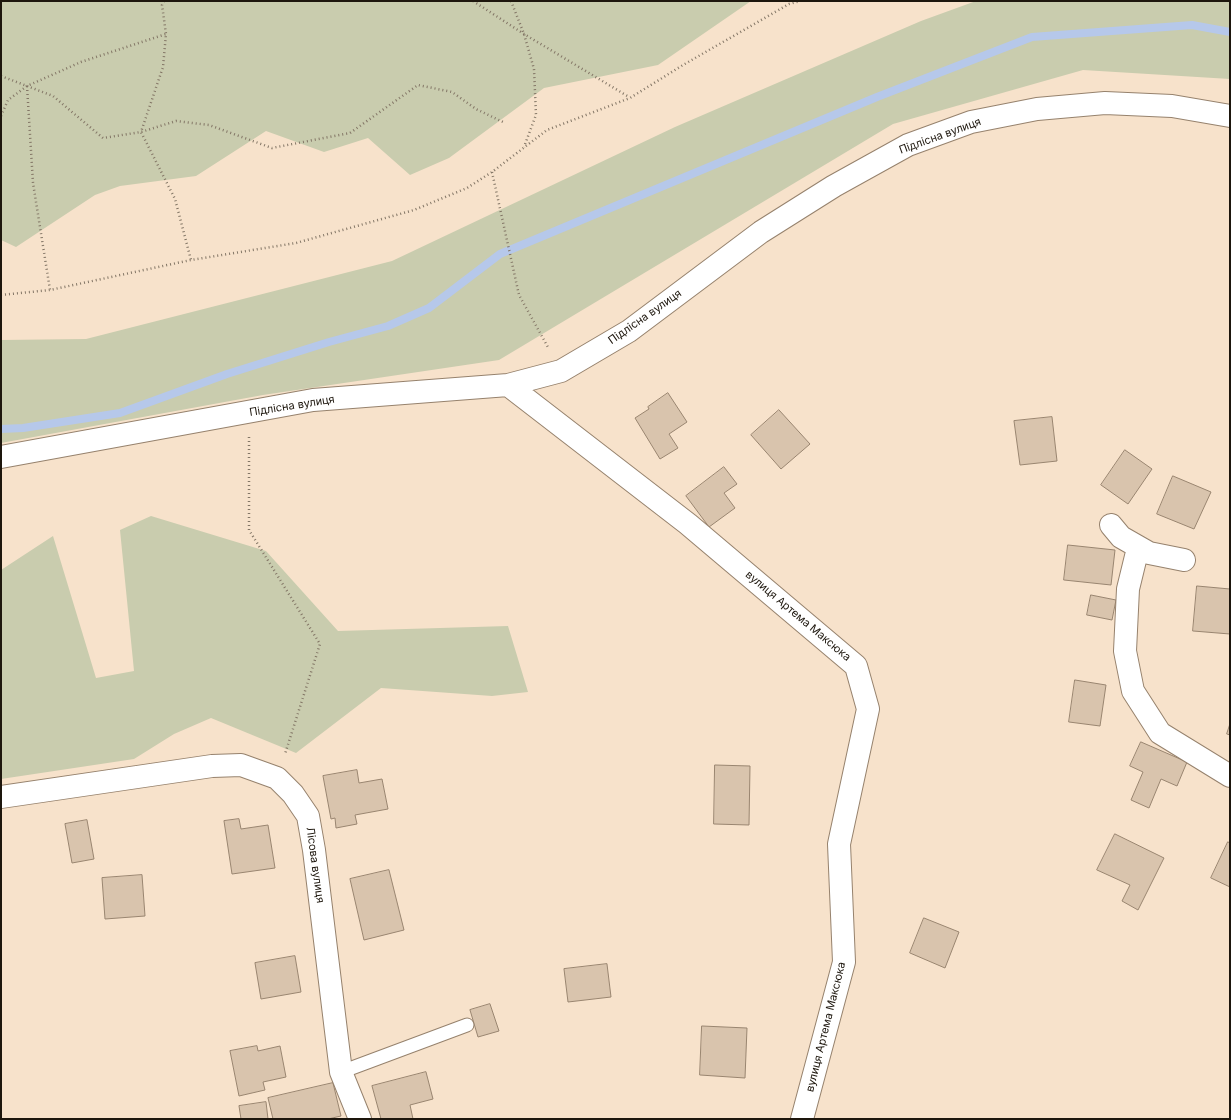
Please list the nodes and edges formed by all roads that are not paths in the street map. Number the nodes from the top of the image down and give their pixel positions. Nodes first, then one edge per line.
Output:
1 (1230, 116) edge
2 (508, 385) junction
3 (1, 457) edge
4 (1111, 525) dead end
5 (1138, 548) junction
6 (1184, 560) dead end
7 (1230, 776) edge
8 (1, 797) edge
9 (467, 1025) dead end
10 (341, 1072) junction
11 (360, 1119) edge
12 (802, 1119) edge

1 - 2 street, Підлісна вулиця
2 - 3 street, Підлісна вулиця
2 - 12 street, вулиця Артема Максюка
4 - 5 street
5 - 6 street
5 - 7 street
8 - 10 street, Лісова вулиця
9 - 10 lane
10 - 11 street, Лісова вулиця

